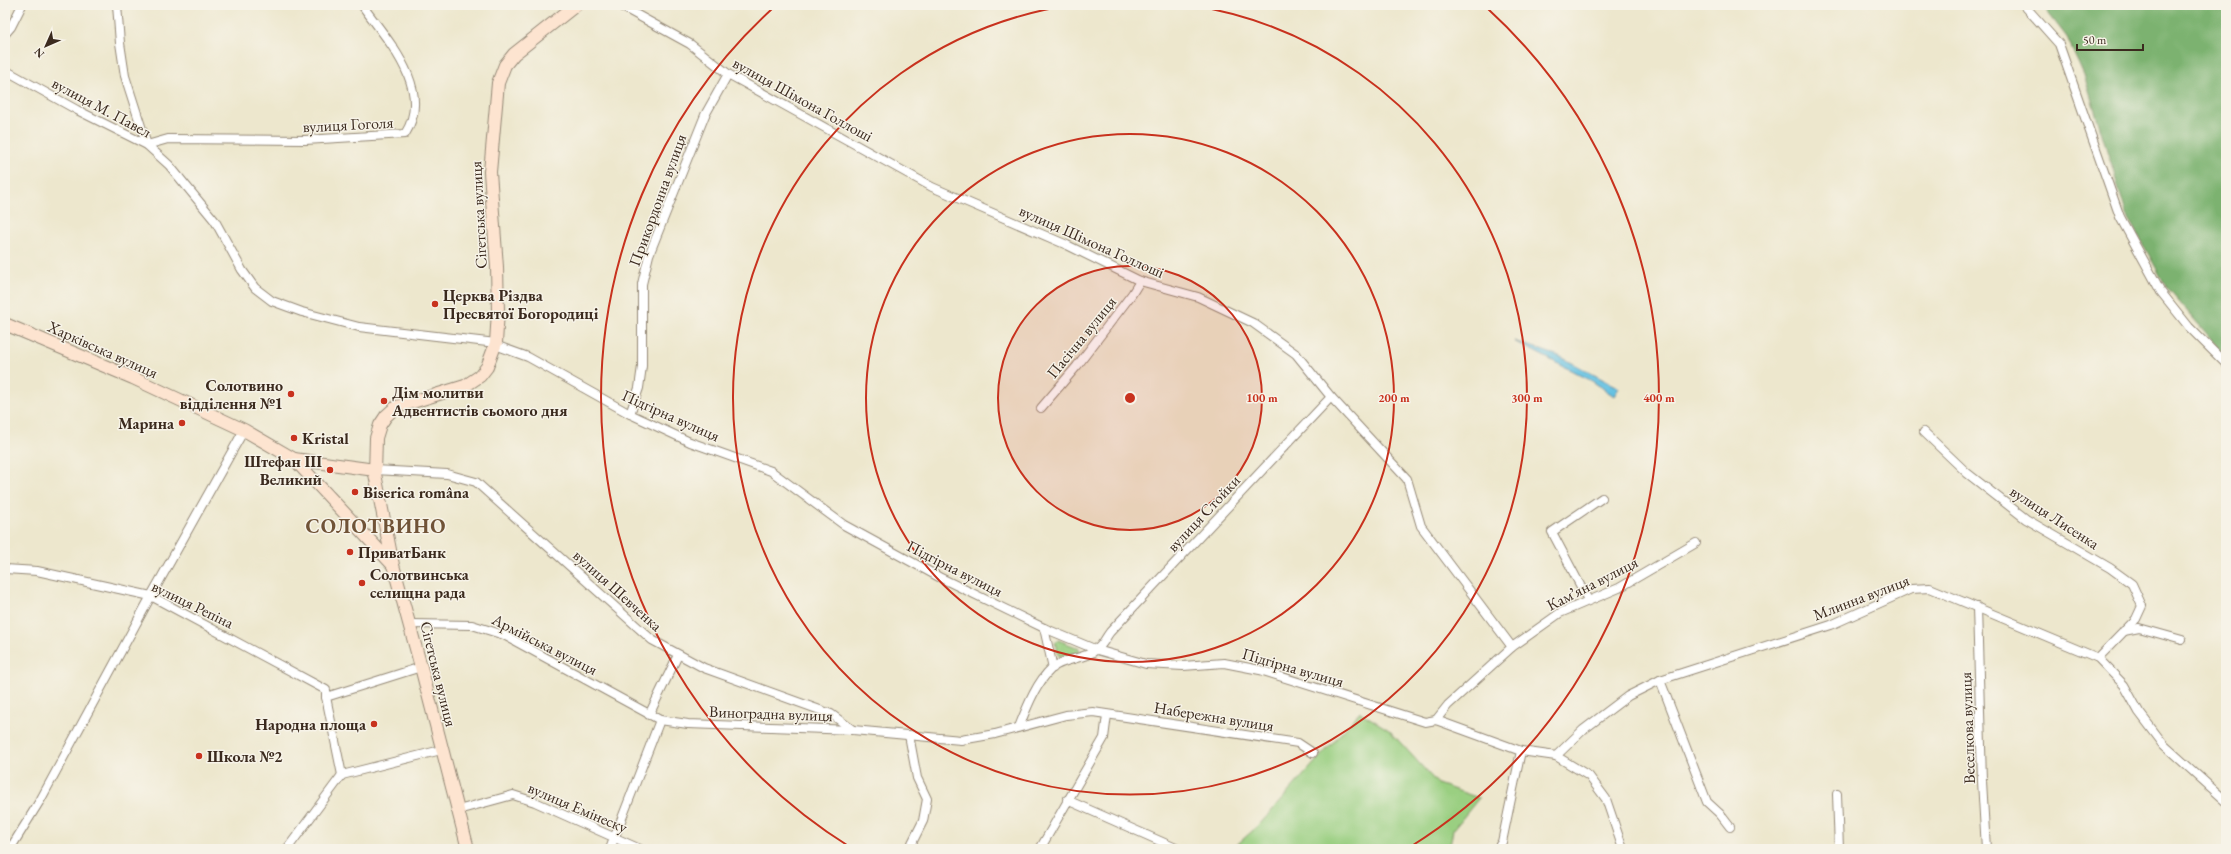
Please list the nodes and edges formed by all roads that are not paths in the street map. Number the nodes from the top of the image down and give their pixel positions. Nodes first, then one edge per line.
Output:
1 (22, 5) edge
2 (117, 5) edge
3 (362, 5) edge
4 (576, 5) edge
5 (620, 5) edge
6 (2024, 5) edge
7 (5, 34) edge
8 (6, 74) edge
9 (728, 74) junction
10 (147, 145) junction
11 (1140, 281) junction
12 (5, 324) edge
13 (495, 344) junction
14 (2226, 364) edge
15 (1331, 397) junction
16 (1041, 408) dead end
17 (630, 414) junction
18 (244, 430) junction
19 (1924, 432) dead end
20 (294, 459) junction
21 (375, 470) junction
22 (1602, 498) dead end
23 (1696, 543) dead end
24 (393, 565) junction
25 (5, 569) edge
26 (151, 596) junction
27 (1588, 600) junction
28 (1977, 607) junction
29 (410, 624) junction
30 (1044, 628) junction
31 (2124, 631) junction
32 (2182, 640) dead end
33 (1512, 647) junction
34 (1097, 650) junction
35 (678, 655) junction
36 (2098, 658) junction
37 (421, 667) junction
38 (1053, 668) junction
39 (1660, 680) junction
40 (326, 697) junction
41 (649, 715) junction
42 (1107, 715) junction
43 (660, 720) junction
44 (1436, 720) junction
45 (1019, 727) junction
46 (853, 730) junction
47 (909, 735) junction
48 (441, 750) junction
49 (1521, 751) junction
50 (1312, 753) dead end
51 (1556, 756) junction
52 (342, 775) junction
53 (1838, 794) dead end
54 (1067, 800) junction
55 (2226, 801) edge
56 (458, 810) junction
57 (1730, 826) dead end
58 (614, 836) junction
59 (10, 849) edge
60 (287, 849) edge
61 (468, 849) edge
62 (610, 849) edge
63 (640, 849) edge
64 (909, 849) edge
65 (1040, 849) edge
66 (1178, 849) edge
67 (1497, 849) edge
68 (1622, 849) edge
69 (1839, 849) edge
70 (1986, 849) edge

1 - 7 street
2 - 10 street
3 - 10 street, вулиця Гоголя
4 - 13 street, Сігетська вулиця
5 - 9 street, вулиця Шімона Голлоші
6 - 14 street
8 - 10 street, вулиця М. Павел
9 - 11 street, вулиця Шімона Голлоші
9 - 17 street, Прикордонна вулиця
10 - 13 street, вулиця М. Павел
11 - 15 street, вулиця Шімона Голлоші
11 - 16 street, Пасічна вулиця
12 - 18 street, Харківська вулиця
13 - 17 street, Підгірна вулиця
13 - 21 street, Сігетська вулиця
15 - 33 street, вулиця Шімона Голлоші
15 - 34 street, вулиця Стойки
17 - 30 street, Підгірна вулиця
18 - 20 street, Харківська вулиця
18 - 26 street
19 - 31 street, вулиця Лисенка
20 - 21 street, Харківська вулиця
20 - 24 street, Харківська вулиця
21 - 24 street, Сігетська вулиця
21 - 35 street, вулиця Шевченка
22 - 27 street
23 - 27 street, Камʼяна вулиця
24 - 29 street, Сігетська вулиця
25 - 26 street, вулиця Репіна
26 - 40 street, вулиця Репіна
26 - 59 street
27 - 33 street, Камʼяна вулиця
28 - 36 street, Млинна вулиця
28 - 39 street, Млинна вулиця
28 - 70 street, Веселкова вулиця
29 - 37 street, Сігетська вулиця
29 - 41 street, Армійська вулиця
30 - 34 street, Підгірна вулиця
30 - 38 street
31 - 32 street
31 - 36 street, вулиця Лисенка
33 - 44 street, Камʼяна вулиця
34 - 38 street
34 - 44 street, Підгірна вулиця
35 - 41 street
35 - 46 street, вулиця Шевченка
36 - 55 street, Млинна вулиця
37 - 40 street
37 - 48 street, Сігетська вулиця
38 - 45 street
39 - 51 street, Млинна вулиця
39 - 57 street
40 - 52 street
41 - 43 street, Армійська вулиця
42 - 45 street, Виноградна вулиця
42 - 50 street, Набережна вулиця
42 - 54 street
43 - 46 street, Виноградна вулиця
43 - 58 street
44 - 49 street, Підгірна вулиця
45 - 47 street, Виноградна вулиця
46 - 47 street, Виноградна вулиця
47 - 64 street
48 - 52 street
48 - 56 street, Сігетська вулиця
49 - 51 street, Підгірна вулиця
49 - 67 street
51 - 68 street
52 - 60 street
53 - 69 street
54 - 65 street
54 - 66 street
56 - 58 street, вулиця Емінеску
56 - 61 street, Сігетська вулиця
58 - 62 street
58 - 63 street, вулиця Емінеску

